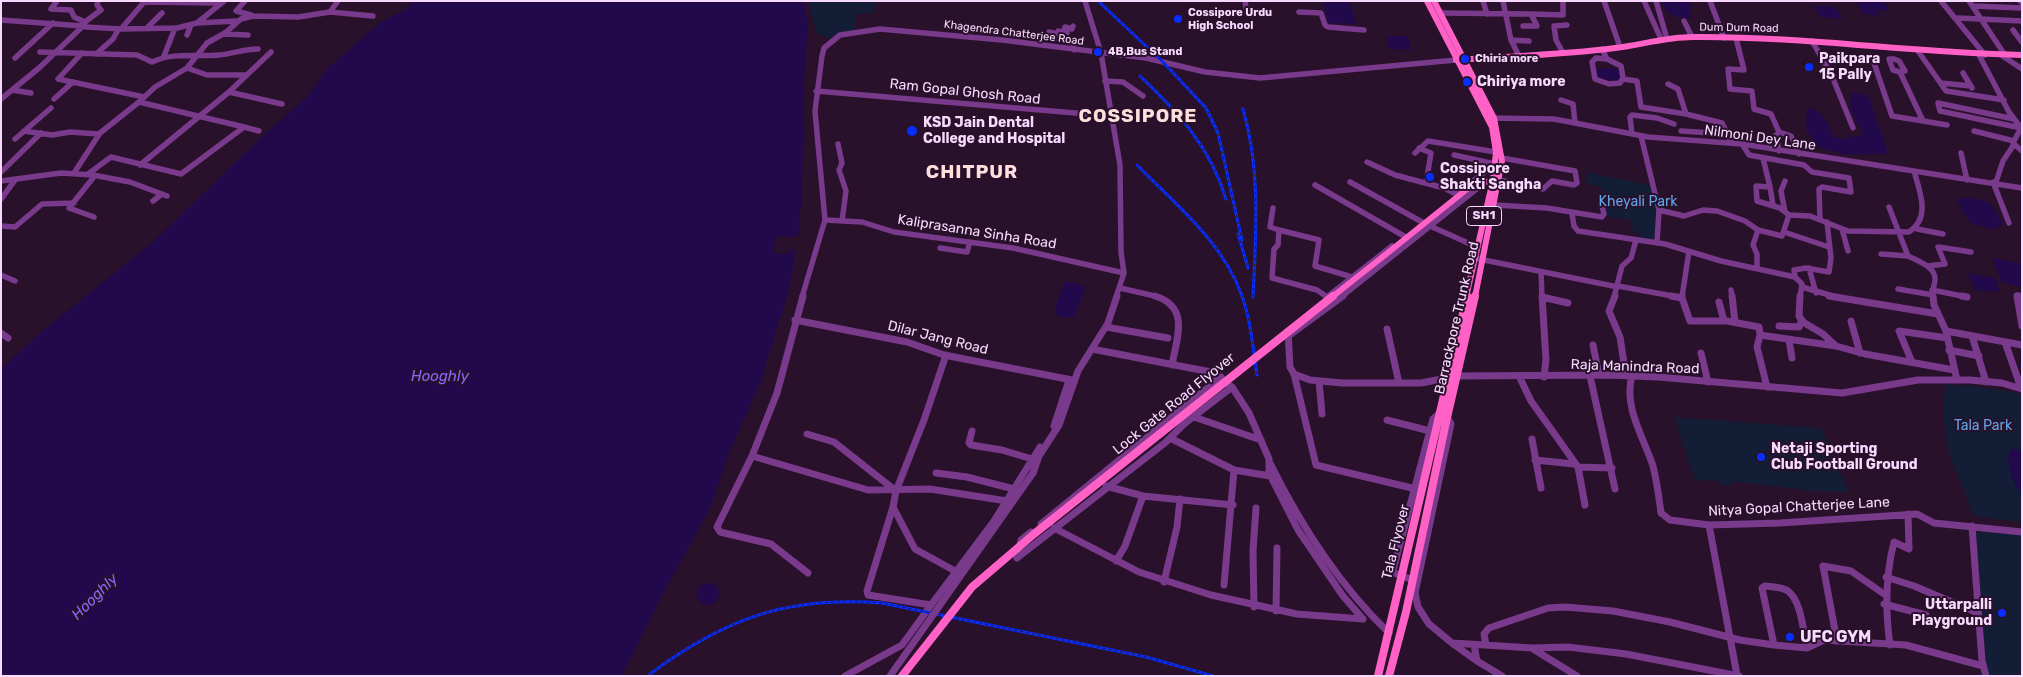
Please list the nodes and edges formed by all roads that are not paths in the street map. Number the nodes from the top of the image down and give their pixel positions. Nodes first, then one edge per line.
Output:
1 (57, 1) edge
2 (98, 1) edge
3 (145, 1) edge
4 (245, 1) edge
5 (338, 1) edge
6 (1085, 1) edge
7 (1245, 1) edge
8 (1427, 1) edge
9 (1434, 1) edge
10 (1484, 1) edge
11 (1503, 1) edge
12 (1563, 1) edge
13 (1604, 1) edge
14 (1644, 1) edge
15 (1656, 1) edge
16 (1710, 1) edge
17 (1941, 1) edge
18 (1946, 1) edge
19 (1969, 1) edge
20 (222, 2) edge
21 (1973, 6) junction
22 (1246, 8) dead end
23 (2022, 8) edge
24 (330, 12) junction
25 (1299, 12) dead end
26 (162, 13) dead end
27 (1440, 13) junction
28 (1487, 14) junction
29 (1506, 14) junction
30 (1531, 14) junction
31 (1563, 15) junction
32 (253, 16) junction
33 (373, 16) dead end
34 (1958, 18) junction
35 (1981, 19) junction
36 (1, 20) edge
37 (237, 21) junction
38 (1684, 21) dead end
39 (2022, 21) edge
40 (53, 23) junction
41 (197, 23) junction
42 (84, 24) junction
43 (191, 25) junction
44 (1073, 26) dead end
45 (1523, 26) dead end
46 (148, 28) junction
47 (175, 28) junction
48 (119, 30) junction
49 (1364, 30) dead end
50 (2013, 30) dead end
51 (1049, 32) dead end
52 (1063, 32) junction
53 (223, 34) junction
54 (1057, 34) junction
55 (187, 35) dead end
56 (248, 35) dead end
57 (1692, 37) junction
58 (1724, 38) junction
59 (1736, 38) junction
60 (1066, 39) junction
61 (1664, 39) junction
62 (1511, 40) junction
63 (1529, 41) dead end
64 (1812, 41) junction
65 (2021, 41) edge
66 (1620, 47) junction
67 (1889, 48) junction
68 (258, 49) dead end
69 (1602, 49) junction
70 (1074, 50) junction
71 (1562, 51) junction
72 (1918, 51) junction
73 (40, 52) dead end
74 (271, 52) dead end
75 (55, 53) junction
76 (82, 53) junction
77 (96, 54) junction
78 (200, 54) junction
79 (1101, 54) junction
80 (1518, 54) junction
81 (1984, 55) junction
82 (2003, 55) junction
83 (2022, 55) edge
84 (164, 56) junction
85 (1872, 57) dead end
86 (15, 58) dead end
87 (1460, 59) junction
88 (1607, 59) junction
89 (187, 68) junction
90 (2022, 69) edge
91 (1962, 73) dead end
92 (246, 76) junction
93 (1623, 79) junction
94 (1105, 81) junction
95 (74, 82) junction
96 (1940, 83) junction
97 (1670, 84) dead end
98 (1971, 86) junction
99 (12, 90) junction
100 (816, 91) junction
101 (30, 92) dead end
102 (229, 92) junction
103 (1143, 96) dead end
104 (1976, 96) junction
105 (144, 97) junction
106 (54, 99) dead end
107 (1, 100) edge
108 (1561, 100) dead end
109 (2004, 100) junction
110 (139, 102) junction
111 (282, 104) dead end
112 (1952, 106) junction
113 (50, 108) dead end
114 (1686, 114) junction
115 (1954, 114) junction
116 (198, 115) junction
117 (1111, 116) junction
118 (1490, 118) junction
119 (2014, 119) junction
120 (1923, 121) junction
121 (1575, 123) junction
122 (1674, 124) dead end
123 (1947, 126) dead end
124 (244, 127) junction
125 (2021, 127) edge
126 (1853, 128) dead end
127 (24, 131) junction
128 (259, 131) dead end
129 (1681, 131) dead end
130 (1974, 131) dead end
131 (41, 133) junction
132 (100, 134) junction
133 (1632, 134) junction
134 (1728, 134) junction
135 (1776, 134) dead end
136 (1642, 136) junction
137 (15, 138) dead end
138 (1732, 143) junction
139 (2014, 143) junction
140 (838, 144) dead end
141 (1742, 144) junction
142 (1779, 151) junction
143 (2022, 151) edge
144 (1496, 152) junction
145 (1961, 153) dead end
146 (1799, 154) junction
147 (1454, 155) dead end
148 (1502, 158) junction
149 (1763, 158) junction
150 (1366, 162) dead end
151 (140, 165) junction
152 (1497, 168) junction
153 (1914, 171) junction
154 (1, 172) edge
155 (74, 173) junction
156 (90, 174) junction
157 (1834, 175) junction
158 (15, 180) junction
159 (1493, 180) junction
160 (1968, 180) junction
161 (1, 181) edge
162 (1785, 181) dead end
163 (1350, 182) dead end
164 (1994, 182) junction
165 (1426, 183) junction
166 (1315, 185) dead end
167 (1770, 187) junction
168 (2022, 188) edge
169 (1837, 189) junction
170 (1456, 194) junction
171 (1, 199) edge
172 (153, 201) dead end
173 (1601, 202) dead end
174 (74, 203) junction
175 (1495, 205) junction
176 (1773, 205) junction
177 (1889, 207) dead end
178 (1273, 208) dead end
179 (1659, 210) junction
180 (1787, 213) junction
181 (1572, 214) junction
182 (94, 217) dead end
183 (1820, 219) junction
184 (825, 220) junction
185 (842, 221) junction
186 (1422, 222) junction
187 (1827, 222) junction
188 (2009, 223) dead end
189 (1, 226) edge
190 (1430, 226) junction
191 (1842, 229) junction
192 (1917, 229) junction
193 (1280, 230) junction
194 (1758, 230) junction
195 (1784, 232) junction
196 (1899, 232) junction
197 (1943, 234) dead end
198 (1404, 236) junction
199 (1636, 240) junction
200 (970, 242) junction
201 (1658, 243) junction
202 (1477, 247) junction
203 (1829, 247) junction
204 (940, 248) dead end
205 (1689, 251) junction
206 (1848, 251) dead end
207 (1971, 252) dead end
208 (1881, 254) dead end
209 (1908, 256) junction
210 (1474, 258) junction
211 (1483, 260) junction
212 (1927, 266) junction
213 (1757, 268) junction
214 (1809, 268) junction
215 (1541, 272) junction
216 (1124, 273) junction
217 (1, 275) edge
218 (1352, 277) junction
219 (1795, 278) junction
220 (15, 281) dead end
221 (1618, 286) junction
222 (1802, 287) junction
223 (1120, 288) junction
224 (1898, 289) dead end
225 (1731, 290) dead end
226 (1933, 292) junction
227 (1816, 293) junction
228 (2022, 296) edge
229 (1327, 297) junction
230 (1542, 297) junction
231 (1967, 297) dead end
232 (1682, 298) junction
233 (1719, 302) dead end
234 (1568, 303) dead end
235 (1938, 314) junction
236 (795, 320) junction
237 (1802, 320) junction
238 (1724, 321) junction
239 (1851, 321) dead end
240 (1735, 322) junction
241 (1106, 326) junction
242 (1779, 326) dead end
243 (2022, 326) edge
244 (1387, 329) dead end
245 (1, 333) edge
246 (1760, 335) junction
247 (1947, 335) junction
248 (1972, 336) junction
249 (1287, 337) junction
250 (8, 338) dead end
251 (1168, 338) dead end
252 (1789, 340) junction
253 (2005, 342) junction
254 (1593, 345) dead end
255 (2022, 345) edge
256 (1836, 346) junction
257 (1092, 349) junction
258 (1950, 350) junction
259 (1701, 353) dead end
260 (1860, 353) junction
261 (946, 355) junction
262 (1979, 356) junction
263 (1792, 358) dead end
264 (1912, 362) junction
265 (1172, 365) junction
266 (1954, 370) junction
267 (1294, 374) junction
268 (1457, 376) junction
269 (1519, 376) junction
270 (1590, 376) junction
271 (1599, 376) junction
272 (1629, 376) junction
273 (1221, 377) junction
274 (1544, 377) junction
275 (1446, 378) junction
276 (1071, 380) junction
277 (1957, 380) junction
278 (1319, 381) junction
279 (1708, 382) junction
280 (1986, 382) junction
281 (1399, 383) junction
282 (1232, 387) junction
283 (1767, 387) junction
284 (2022, 388) edge
285 (1322, 414) dead end
286 (1194, 417) junction
287 (1443, 419) junction
288 (1387, 420) dead end
289 (972, 431) dead end
290 (1430, 431) junction
291 (807, 434) dead end
292 (1170, 438) junction
293 (1261, 440) junction
294 (1532, 440) dead end
295 (752, 456) junction
296 (1036, 457) junction
297 (1536, 460) junction
298 (1576, 465) junction
299 (1612, 468) junction
300 (1234, 470) junction
301 (936, 473) dead end
302 (1272, 474) junction
303 (1106, 486) junction
304 (1541, 488) dead end
305 (1014, 489) junction
306 (1416, 489) junction
307 (1615, 489) dead end
308 (896, 491) junction
309 (1142, 496) junction
310 (1180, 499) junction
311 (1007, 501) junction
312 (1233, 505) junction
313 (1585, 505) dead end
314 (893, 507) junction
315 (1256, 508) dead end
316 (1908, 514) junction
317 (1709, 525) junction
318 (1972, 526) junction
319 (1054, 528) junction
320 (2022, 532) edge
321 (1277, 548) dead end
322 (1116, 561) junction
323 (955, 571) junction
324 (808, 573) dead end
325 (1886, 577) junction
326 (1417, 581) junction
327 (1164, 582) junction
328 (1224, 585) dead end
329 (1884, 594) junction
330 (1884, 604) junction
331 (931, 605) junction
332 (1254, 607) junction
333 (1276, 611) junction
334 (1978, 613) junction
335 (1926, 615) dead end
336 (1389, 633) junction
337 (1731, 638) junction
338 (1837, 641) junction
339 (1452, 643) junction
340 (1486, 645) junction
341 (1774, 645) junction
342 (1890, 645) junction
343 (1474, 646) junction
344 (1533, 648) junction
345 (1807, 648) junction
346 (1477, 661) junction
347 (1982, 666) junction
348 (845, 676) edge
349 (890, 676) edge
350 (902, 676) edge
351 (1378, 676) edge
352 (1389, 676) edge
353 (1502, 676) edge
354 (1576, 676) edge
355 (1738, 676) edge
356 (1986, 676) edge

1 - 42 street
2 - 42 street
3 - 20 street
3 - 48 street
4 - 32 street
5 - 24 street
6 - 79 street
7 - 22 street
8 - 87 main road, Barrackpore Trunk Road / SH1
9 - 27 main road, Barrackpore Trunk Road / SH1
10 - 28 street
11 - 29 street
12 - 31 street
13 - 66 street
14 - 61 street
15 - 61 street
16 - 58 street
17 - 81 street
18 - 34 street
19 - 21 street
20 - 41 street
21 - 23 street
21 - 35 street
24 - 32 street
24 - 33 street
25 - 49 street
26 - 46 street
27 - 28 street
27 - 87 main road, Barrackpore Trunk Road / SH1
28 - 29 street
29 - 30 street
29 - 62 street
30 - 31 street
30 - 45 street
31 - 71 street
32 - 37 street
34 - 35 street
34 - 81 street
35 - 39 street
35 - 82 street
36 - 40 street
37 - 41 street
37 - 53 street
38 - 57 street
40 - 42 street
40 - 86 street
41 - 43 street
42 - 48 street
42 - 75 street
43 - 47 street
43 - 55 street
44 - 52 street
46 - 47 street
46 - 48 street
47 - 84 street
48 - 77 street
50 - 65 street
51 - 54 street
52 - 54 street
52 - 60 street
53 - 56 street
53 - 78 street
54 - 60 street
57 - 58 main road, Dum Dum Road
57 - 61 main road, Dum Dum Road
58 - 59 main road, Dum Dum Road
59 - 64 main road, Dum Dum Road
59 - 146 street
60 - 70 street
61 - 66 main road, Dum Dum Road
62 - 63 street
62 - 80 street
64 - 67 main road, Dum Dum Road
64 - 126 street
66 - 69 main road, Dum Dum Road
67 - 72 main road, Dum Dum Road
67 - 120 street
68 - 78 street
69 - 71 main road, Dum Dum Road
69 - 88 street
70 - 79 street, Khagendra Chatterjee Road
70 - 100 street, Khagendra Chatterjee Road
71 - 80 main road, Dum Dum Road
72 - 81 main road, Dum Dum Road
72 - 96 street
73 - 75 street
74 - 92 street
75 - 76 street
75 - 99 street
76 - 77 street
76 - 95 street
77 - 84 street
78 - 84 street
78 - 89 street
79 - 87 street, Khagendra Chatterjee Road
79 - 94 street
80 - 87 main road, Dum Dum Road
81 - 82 main road, Dum Dum Road
81 - 109 street
82 - 83 main road, Dum Dum Road
82 - 90 street
85 - 120 street
87 - 118 main road, Barrackpore Trunk Road / SH1
88 - 93 street
88 - 93 street
89 - 92 street
89 - 105 street
91 - 98 street
92 - 102 street
93 - 114 street
94 - 103 street
94 - 117 street
95 - 105 street
95 - 106 street
96 - 98 street
96 - 104 street
97 - 114 street
98 - 104 street
99 - 101 street
99 - 107 street
100 - 117 street, Ram Gopal Ghosh Road
100 - 184 street, Khagendra Chatterjee Road
102 - 111 street
102 - 116 street
104 - 109 street
105 - 110 street
108 - 121 street
109 - 119 street
110 - 116 street
110 - 132 street
112 - 115 street
112 - 115 street
112 - 119 street
113 - 127 street
114 - 134 street
115 - 125 street
116 - 124 street
116 - 151 street
117 - 216 street
118 - 121 street, Nilmoni Dey Lane
118 - 144 main road, Barrackpore Trunk Road / SH1
118 - 148 main road, Barrackpore Trunk Road / SH1
119 - 125 street
120 - 123 street
121 - 133 street, Nilmoni Dey Lane
122 - 133 street
124 - 128 street
124 - 151 street
125 - 139 street
127 - 131 street
127 - 137 street
129 - 134 street
130 - 139 street
131 - 132 street
131 - 154 street
132 - 155 street
133 - 136 street, Nilmoni Dey Lane
134 - 138 street
135 - 142 street
136 - 138 street, Nilmoni Dey Lane
136 - 179 street
138 - 141 street, Nilmoni Dey Lane
139 - 143 street
139 - 164 street
140 - 185 street
141 - 142 street, Nilmoni Dey Lane
141 - 149 street
142 - 146 street, Nilmoni Dey Lane
144 - 152 main road, Barrackpore Trunk Road / SH1
144 - 165 street
145 - 160 street
146 - 153 street, Nilmoni Dey Lane
147 - 152 street
148 - 152 main road, Barrackpore Trunk Road / SH1
148 - 159 street
149 - 157 street
149 - 167 street
150 - 165 street
151 - 156 street
152 - 159 main road, Barrackpore Trunk Road / SH1
152 - 170 street
153 - 160 street, Nilmoni Dey Lane
153 - 192 street
155 - 156 street
155 - 158 street
156 - 172 street
156 - 174 street
157 - 169 street
157 - 169 street
158 - 161 street
158 - 171 street
159 - 175 main road, Barrackpore Trunk Road / SH1
159 - 190 street
159 - 202 main road, Barrackpore Trunk Road / SH1
159 - 350 main road, Lock Gate Road Flyover, bridge
160 - 164 street, Nilmoni Dey Lane
162 - 180 street
163 - 186 street
164 - 168 street, Nilmoni Dey Lane
164 - 188 street
165 - 170 street
166 - 198 street
167 - 176 street
167 - 176 street
169 - 183 street
170 - 186 street
173 - 181 street
174 - 182 street
174 - 189 street
175 - 181 street
175 - 211 main road, Barrackpore Trunk Road / SH1
176 - 180 street
177 - 196 street
178 - 193 street
179 - 194 street
179 - 201 street
180 - 183 street
180 - 195 street
181 - 199 street
183 - 187 street
184 - 185 street, Kaliprasanna Sinha Road
184 - 236 street
185 - 200 street, Kaliprasanna Sinha Road
186 - 198 street
187 - 191 street
187 - 203 street
190 - 202 street
190 - 249 street
191 - 196 street
191 - 206 street
192 - 196 street
192 - 197 street
193 - 218 street
193 - 229 street
194 - 195 street
194 - 213 street
195 - 203 street
196 - 209 street
198 - 218 street
199 - 201 street
199 - 221 street, Nitya Gopal Chatterjee Lane
200 - 204 street
200 - 216 street, Kaliprasanna Sinha Road
201 - 205 street
202 - 210 main road, Barrackpore Trunk Road / SH1
203 - 214 street
205 - 213 street
205 - 232 street
207 - 212 street
208 - 209 street
209 - 212 street
210 - 211 street
210 - 275 main road, Barrackpore Trunk Road / SH1
211 - 215 street
211 - 268 main road, Barrackpore Trunk Road / SH1
212 - 226 street
213 - 219 street
214 - 219 street
214 - 227 street
215 - 221 street
215 - 230 street
216 - 223 street
217 - 220 street
218 - 229 street
219 - 222 street
221 - 232 street
221 - 272 street, Nitya Gopal Chatterjee Lane
222 - 227 street
222 - 237 street
223 - 241 street
223 - 265 street
224 - 226 street
225 - 240 street
226 - 231 street
226 - 235 street
227 - 235 street
228 - 243 street
229 - 249 street
230 - 234 street
230 - 274 street
232 - 238 street
233 - 238 street
235 - 247 street
236 - 261 street, Dilar Jang Road
236 - 295 street
237 - 242 street
237 - 256 street
238 - 240 street
239 - 260 street
240 - 246 street
241 - 251 street
241 - 257 street
244 - 281 street
245 - 250 street
246 - 252 street
246 - 283 street
247 - 248 street
247 - 258 street
247 - 264 street
248 - 253 street
248 - 262 street
249 - 267 street
252 - 256 street
252 - 263 street
253 - 255 street
253 - 284 street
254 - 271 street
256 - 260 street
257 - 265 street
257 - 276 street
258 - 262 street
258 - 266 street
259 - 279 street
260 - 264 street
261 - 276 street, Dilar Jang Road
261 - 308 street
262 - 280 street
264 - 266 street
265 - 273 street
266 - 277 street
267 - 278 street, Raja Manindra Road
267 - 306 street
268 - 269 street, Raja Manindra Road
268 - 275 street, Raja Manindra Road
268 - 287 main road, Barrackpore Trunk Road / SH1
269 - 274 street, Raja Manindra Road
269 - 298 street
270 - 271 street, Raja Manindra Road
270 - 274 street, Raja Manindra Road
270 - 299 street
271 - 272 street, Raja Manindra Road
272 - 279 street, Raja Manindra Road
272 - 317 street, Nitya Gopal Chatterjee Lane
273 - 282 street
273 - 319 street
275 - 281 street, Raja Manindra Road
275 - 287 main road, Barrackpore Trunk Road / SH1
276 - 296 street
277 - 280 street, Raja Manindra Road
277 - 283 street, Raja Manindra Road
278 - 281 street, Raja Manindra Road
278 - 285 street
279 - 283 street, Raja Manindra Road
280 - 284 street, Raja Manindra Road
282 - 286 street
282 - 293 street
286 - 292 street
286 - 293 street
287 - 290 street
287 - 326 street
287 - 336 main road, Tala Flyover, bridge
287 - 352 main road, Tala Flyover / SH1, bridge
288 - 290 street
289 - 296 street
290 - 306 street
291 - 308 street
292 - 300 street
292 - 303 street
293 - 302 street
294 - 297 street
295 - 308 street
295 - 324 street
296 - 305 street
296 - 349 street, bridge
297 - 298 street
297 - 304 street
298 - 299 street
298 - 313 street
299 - 307 street
300 - 302 street
300 - 312 street
301 - 305 street
302 - 333 street
302 - 336 street
303 - 309 street
303 - 319 street
305 - 311 street
306 - 326 street
308 - 311 street
308 - 314 street
309 - 310 street
309 - 322 street
310 - 312 street
310 - 327 street
311 - 323 street
312 - 328 street
314 - 323 street
314 - 331 street
315 - 332 street
316 - 317 street, Nitya Gopal Chatterjee Lane
316 - 318 street, Nitya Gopal Chatterjee Lane
316 - 325 street
317 - 337 street
318 - 320 street, Nitya Gopal Chatterjee Lane
318 - 334 street
319 - 322 street
321 - 333 street
322 - 327 street
323 - 331 street
325 - 329 street
325 - 334 street
326 - 339 street
327 - 332 street
329 - 330 street
329 - 338 street
330 - 335 street
330 - 342 street
331 - 348 street
332 - 333 street
334 - 347 street
336 - 351 main road, Tala Flyover, bridge
337 - 340 street
337 - 341 street
337 - 355 street
338 - 342 street
338 - 345 street
339 - 343 street
339 - 346 street
340 - 343 street
340 - 344 street
341 - 345 street
341 - 345 street
342 - 347 street
343 - 346 street
344 - 354 street
344 - 355 street
346 - 353 street
347 - 356 street

